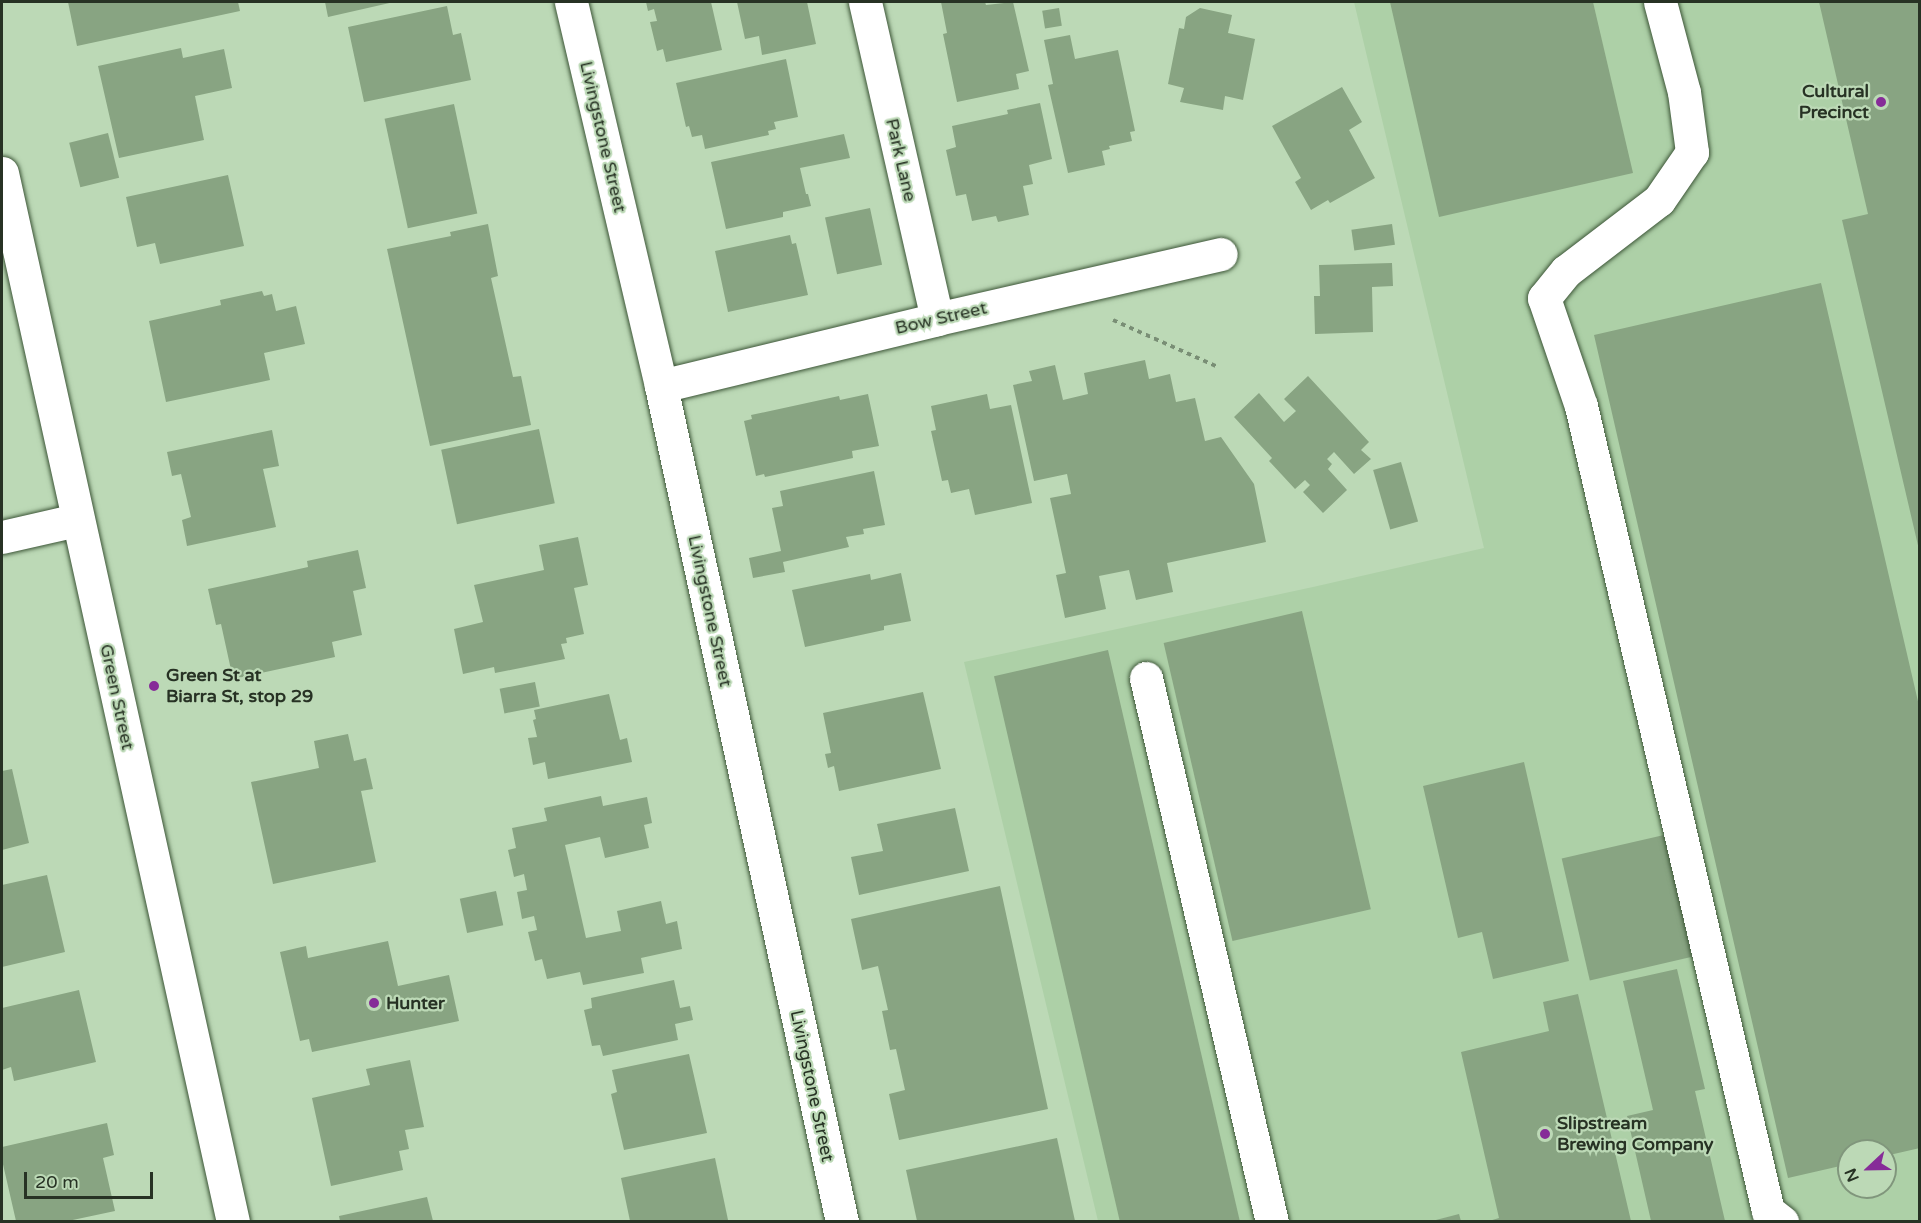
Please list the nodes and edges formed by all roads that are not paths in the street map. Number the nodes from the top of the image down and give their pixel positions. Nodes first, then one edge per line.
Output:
1 (571, 2) edge
2 (865, 2) edge
3 (1660, 2) edge
4 (2, 173) edge
5 (1221, 254) dead end
6 (937, 319) junction
7 (661, 386) junction
8 (78, 520) junction
9 (2, 537) edge
10 (1146, 678) dead end
11 (233, 1221) edge
12 (842, 1221) edge
13 (1272, 1221) edge
14 (1782, 1221) edge

1 - 7 street, Livingstone Street
2 - 6 street, Park Lane
3 - 14 street
4 - 8 street, Green Street
5 - 6 street, Bow Street
6 - 7 street, Bow Street
7 - 12 street, Livingstone Street
8 - 9 street
8 - 11 street, Green Street
10 - 13 street

